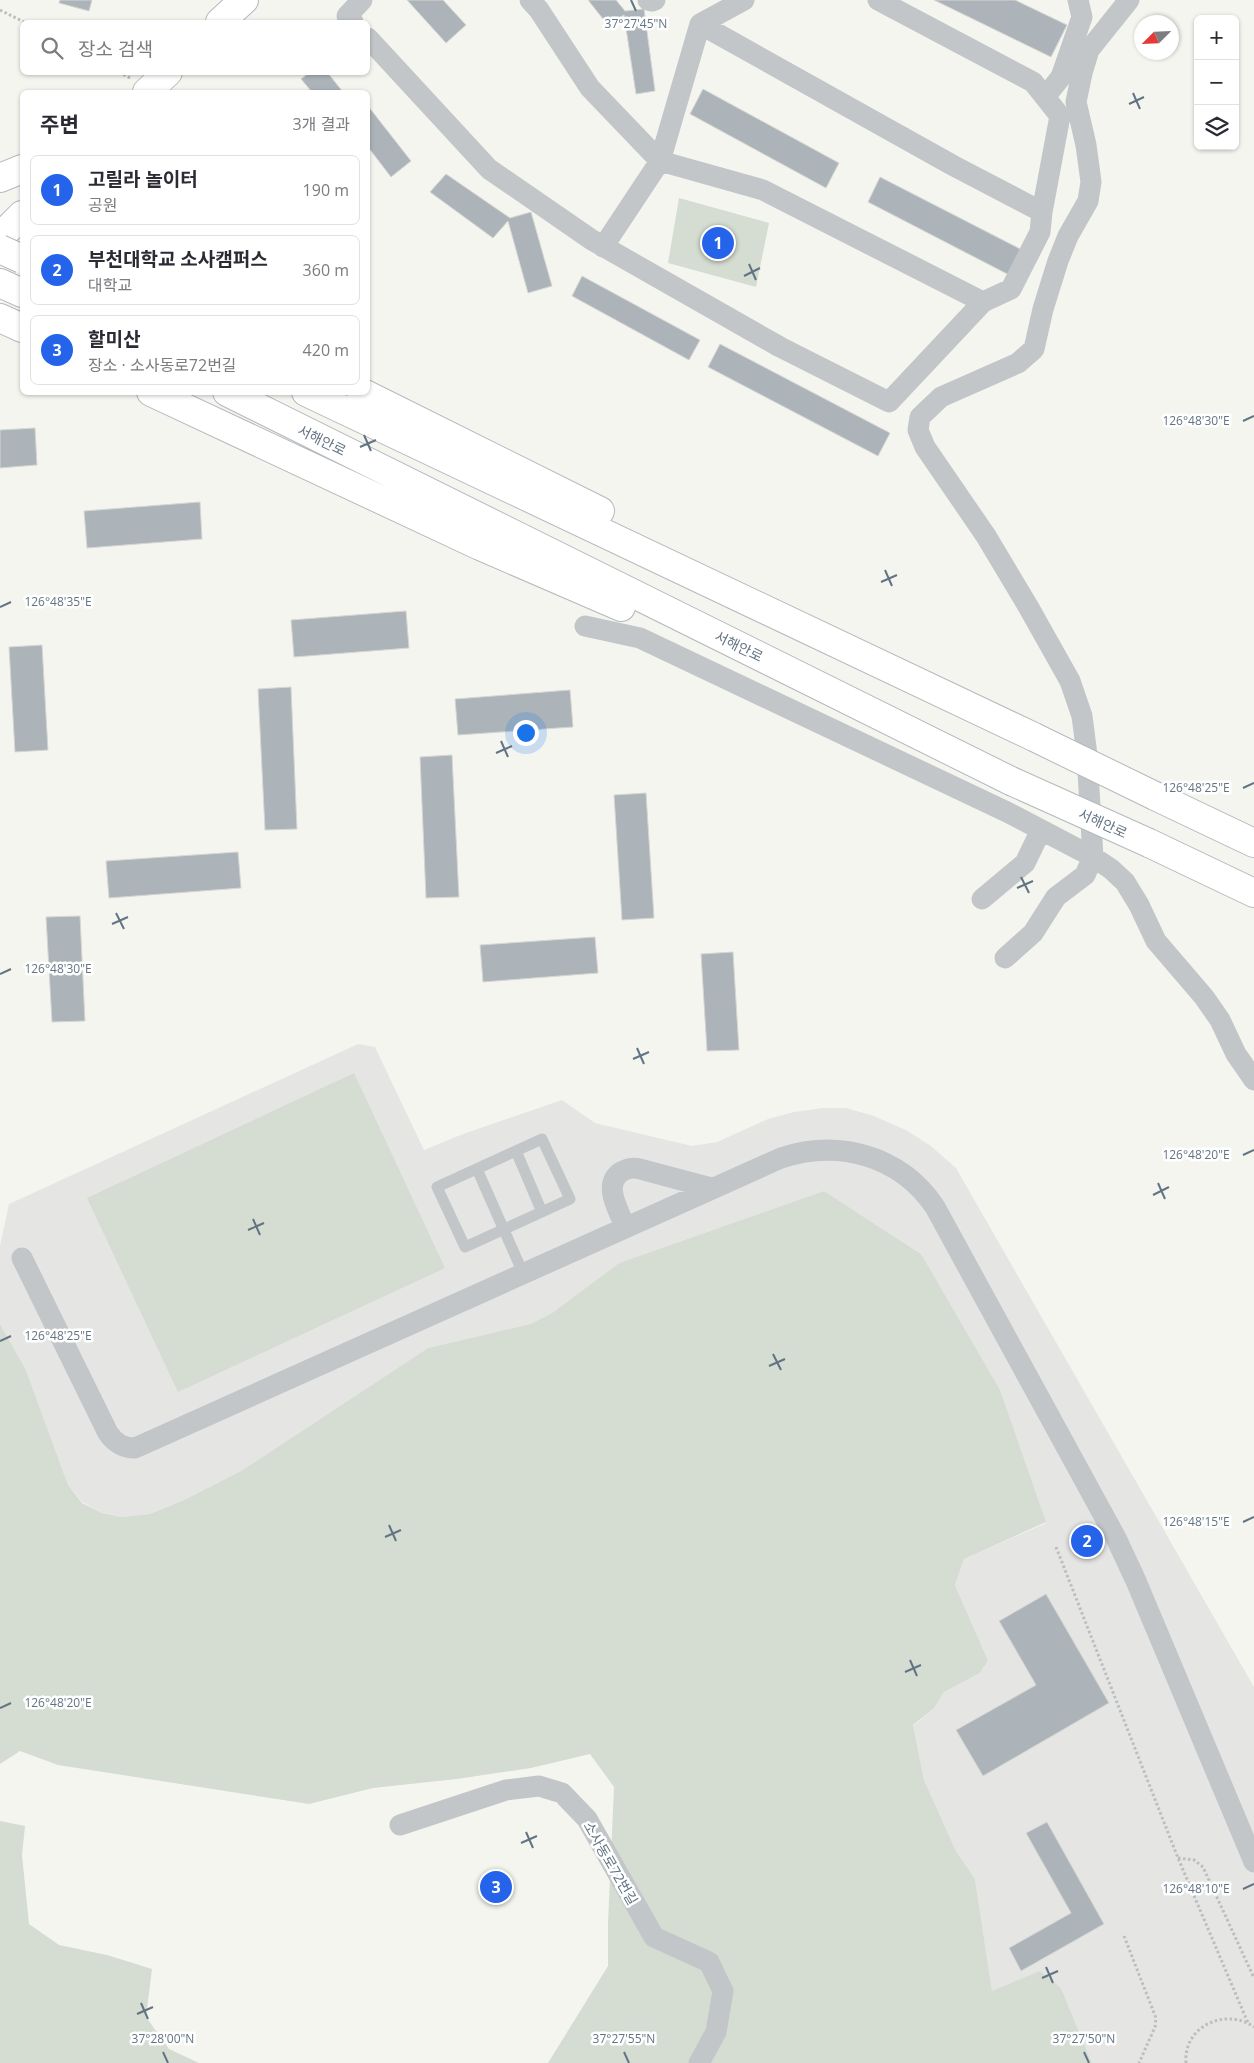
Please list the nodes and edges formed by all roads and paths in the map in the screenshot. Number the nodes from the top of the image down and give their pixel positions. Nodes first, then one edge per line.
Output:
1 (244, 0) edge
2 (362, 0) edge
3 (530, 0) edge
4 (648, 0) edge
5 (655, 0) edge
6 (744, 0) edge
7 (878, 0) edge
8 (1078, 0) edge
9 (1129, 0) edge
10 (0, 10) edge
11 (20, 20) edge
12 (222, 20) edge
13 (351, 20) edge
14 (700, 24) junction
15 (370, 40) edge
16 (165, 75) edge
17 (149, 90) edge
18 (1045, 97) junction
19 (660, 161) junction
20 (20, 170) edge
21 (0, 178) edge
22 (1042, 212) junction
23 (20, 217) edge
24 (0, 237) edge
25 (603, 247) junction
26 (0, 249) edge
27 (20, 255) edge
28 (0, 257) edge
29 (20, 259) edge
30 (0, 283) edge
31 (20, 292) edge
32 (983, 302) junction
33 (0, 318) edge
34 (20, 327) edge
35 (0, 334) edge
36 (20, 334) edge
37 (157, 395) edge
38 (233, 395) edge
39 (312, 395) edge
40 (367, 395) edge
41 (585, 626) dead end
42 (803, 628) junction
43 (784, 668) junction
44 (1042, 830) junction
45 (1254, 843) edge
46 (1093, 857) junction
47 (1254, 894) edge
48 (982, 899) dead end
49 (1005, 958) dead end
50 (1254, 1080) edge
51 (516, 1151) junction
52 (477, 1169) junction
53 (711, 1188) junction
54 (542, 1212) junction
55 (626, 1226) junction
56 (504, 1229) junction
57 (22, 1258) dead end
58 (523, 1273) junction
59 (1056, 1547) dead end
60 (400, 1826) dead end
61 (1178, 1858) junction
62 (1254, 1862) edge
63 (1124, 1936) dead end
64 (1254, 1978) edge
65 (1248, 2023) junction
66 (1254, 2027) edge
67 (699, 2063) edge
68 (1139, 2063) edge
69 (1186, 2063) edge

1 - 12 main road
2 - 13 street
3 - 19 street
4 - 5 street
6 - 14 street
7 - 18 street
8 - 18 street
9 - 46 street
10 - 11 path
14 - 19 street
14 - 22 street
15 - 25 street
16 - 17 main road
18 - 22 street
19 - 25 street
19 - 32 street
20 - 21 main road
22 - 32 street
23 - 24 main road
25 - 32 street
26 - 29 main road, bridge
27 - 28 main road
30 - 31 main road
33 - 34 main road
35 - 36 main road
37 - 43 main road
38 - 43 main road, 서해안로
39 - 42 main road
40 - 42 main road
41 - 44 street
42 - 45 main road, bridge
43 - 47 main road, 서해안로, bridge
44 - 46 street
44 - 48 street
46 - 49 street
46 - 50 street
51 - 52 lane
51 - 54 lane
51 - 54 lane
52 - 56 lane
52 - 56 lane
53 - 55 street
53 - 55 street
53 - 62 street
54 - 56 lane
55 - 58 street
56 - 58 lane
57 - 58 street
59 - 61 path
60 - 67 street, 소사동로72번길
61 - 64 path
61 - 65 path
63 - 68 path
65 - 66 path
65 - 69 path

